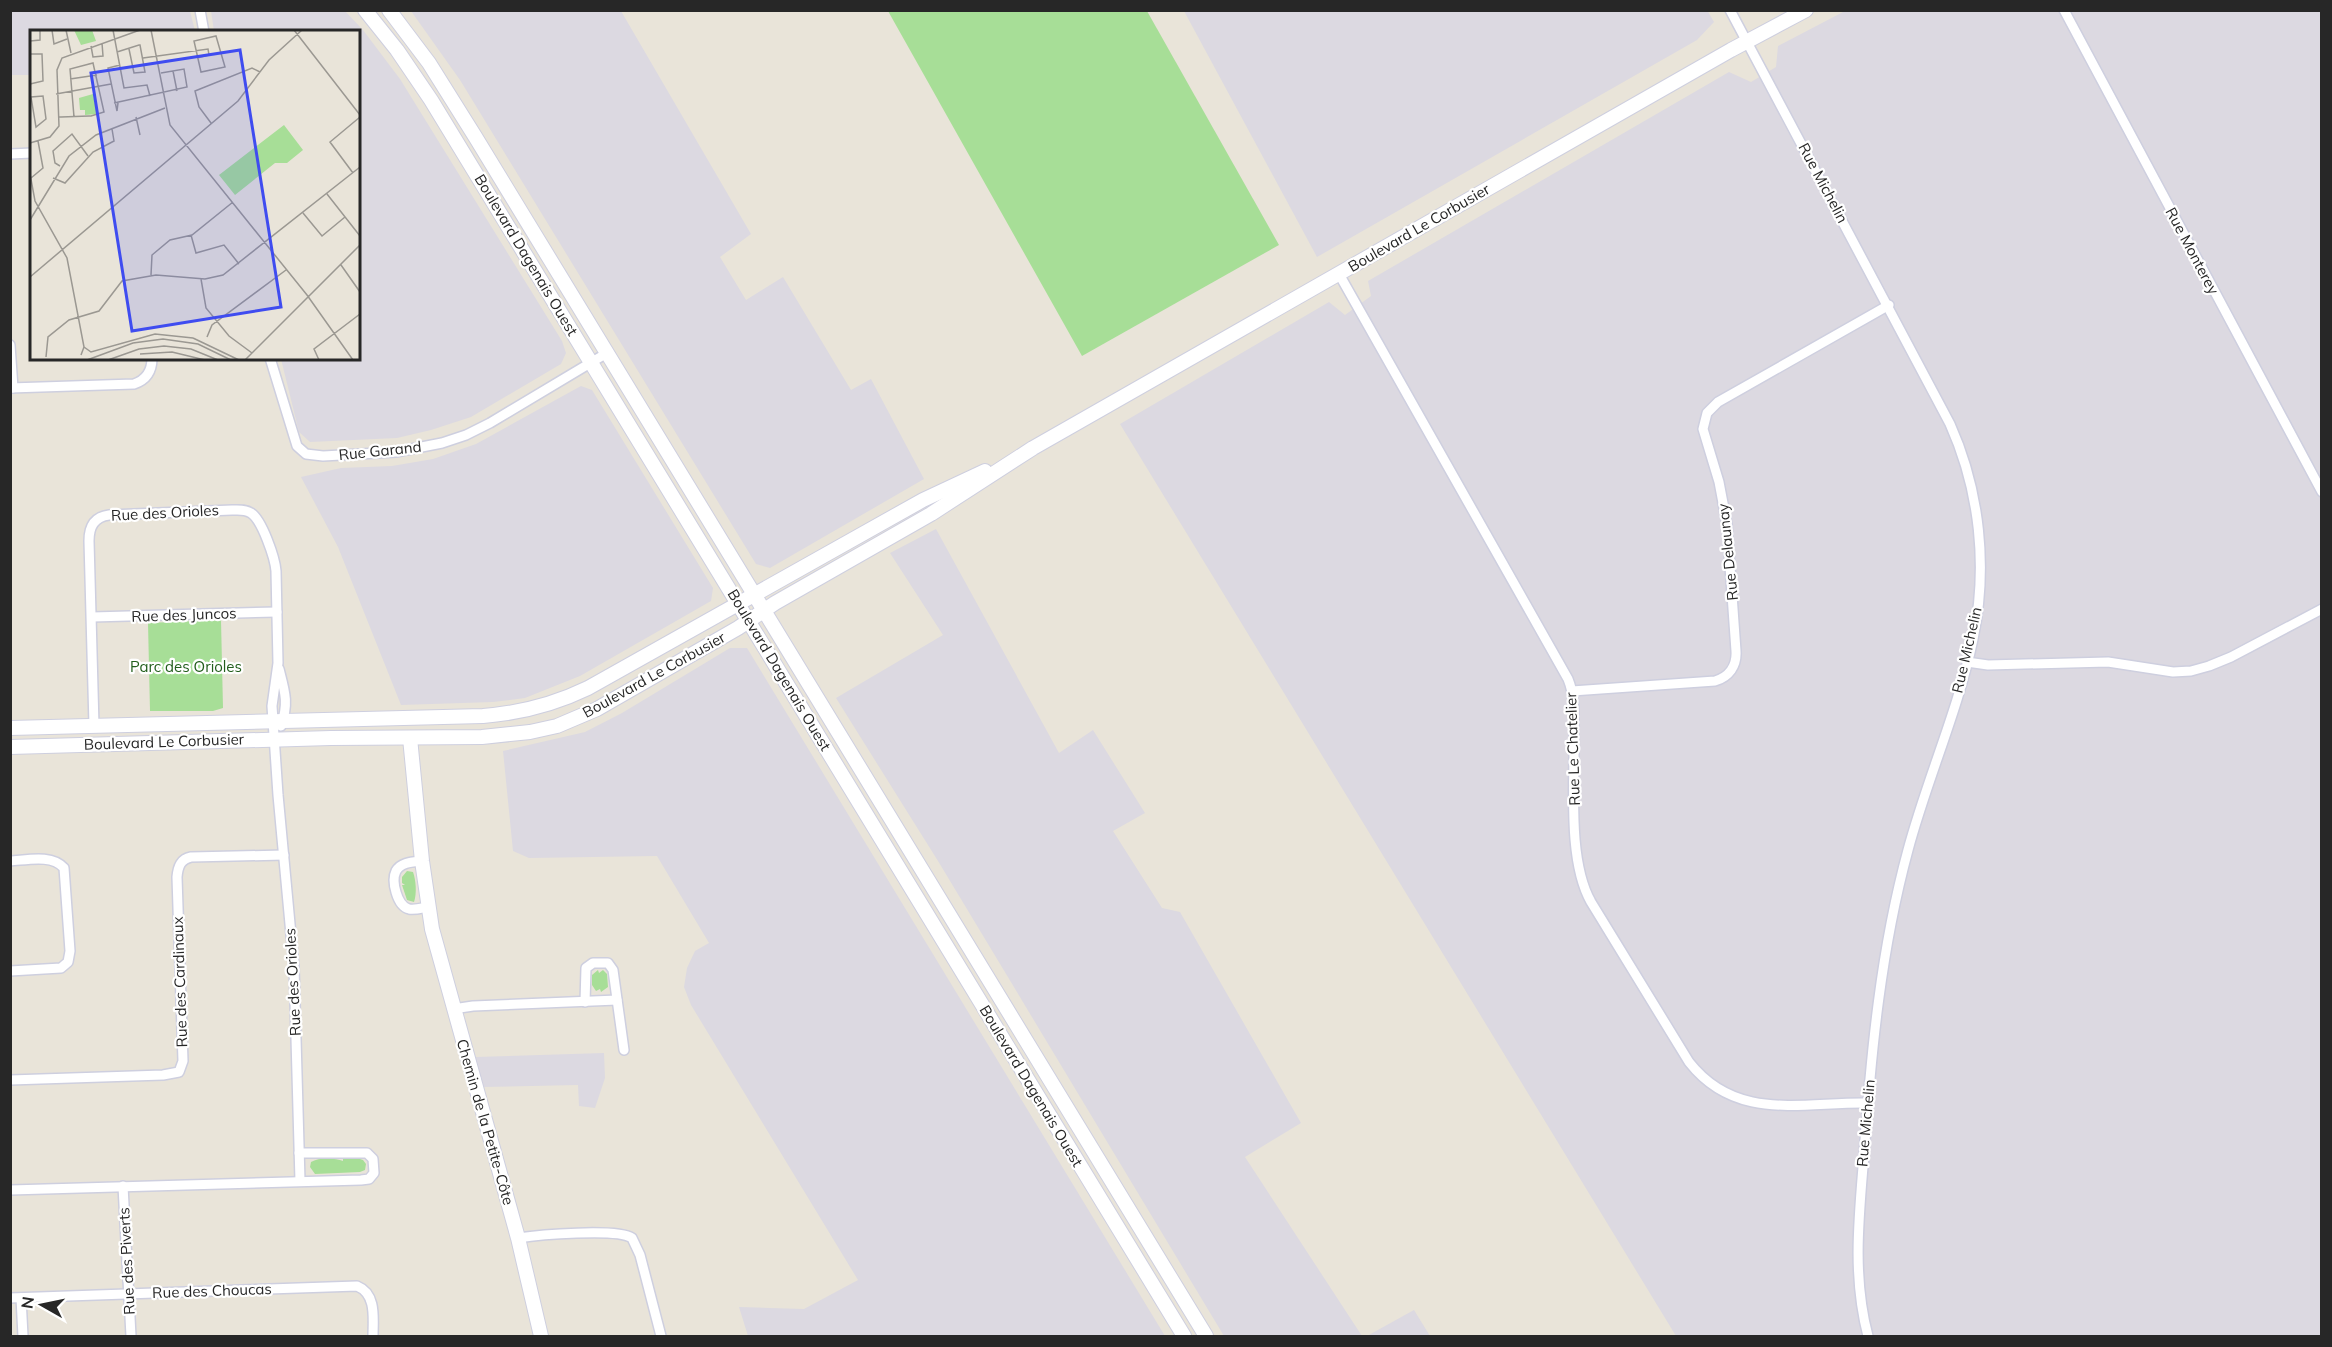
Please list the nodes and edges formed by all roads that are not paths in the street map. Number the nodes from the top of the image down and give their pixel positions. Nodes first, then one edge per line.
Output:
1 (200, 10) edge
2 (365, 10) edge
3 (389, 10) edge
4 (1730, 10) edge
5 (1806, 10) edge
6 (2064, 10) edge
7 (204, 30) edge
8 (1747, 41) junction
9 (30, 153) edge
10 (10, 154) edge
11 (1339, 274) junction
12 (1889, 305) junction
13 (10, 345) edge
14 (607, 352) junction
15 (152, 360) edge
16 (271, 360) edge
17 (591, 362) junction
18 (12, 388) edge
19 (1033, 448) junction
20 (2322, 492) edge
21 (754, 595) junction
22 (738, 603) junction
23 (2322, 609) edge
24 (764, 610) junction
25 (277, 612) junction
26 (92, 617) junction
27 (748, 621) junction
28 (1967, 662) junction
29 (278, 663) junction
30 (1572, 691) junction
31 (278, 721) junction
32 (94, 726) junction
33 (10, 728) edge
34 (410, 738) junction
35 (276, 739) junction
36 (10, 747) edge
37 (284, 855) junction
38 (10, 861) edge
39 (422, 861) junction
40 (428, 907) junction
41 (10, 971) edge
42 (617, 1000) junction
43 (585, 1002) junction
44 (453, 1010) junction
45 (624, 1050) dead end
46 (10, 1080) edge
47 (1867, 1103) junction
48 (299, 1153) junction
49 (300, 1181) junction
50 (123, 1186) junction
51 (10, 1190) edge
52 (518, 1238) junction
53 (128, 1294) junction
54 (10, 1298) edge
55 (21, 1298) junction
56 (23, 1336) edge
57 (131, 1336) edge
58 (373, 1336) edge
59 (541, 1336) edge
60 (661, 1336) edge
61 (1184, 1336) edge
62 (1206, 1336) edge
63 (1868, 1336) edge

1 - 7 street
2 - 17 street, Boulevard Dagenais Ouest
3 - 14 street, Boulevard Dagenais Ouest
4 - 8 street, Rue Michelin
5 - 8 street, Boulevard Le Corbusier
6 - 20 street, Rue Monterey
8 - 11 street, Boulevard Le Corbusier
8 - 12 street, Rue Michelin
9 - 10 street
11 - 19 street, Boulevard Le Corbusier
11 - 30 street, Rue Le Chatelier
12 - 28 street, Rue Michelin
12 - 30 street, Rue Delaunay
13 - 18 street
14 - 17 street, Rue Garand
14 - 21 street, Boulevard Dagenais Ouest
15 - 18 street
16 - 17 street, Rue Garand
17 - 22 street, Boulevard Dagenais Ouest
19 - 21 street, Boulevard Le Corbusier
19 - 24 street, Boulevard Le Corbusier
21 - 22 street, Boulevard Le Corbusier
21 - 24 street, Boulevard Dagenais Ouest
22 - 27 street, Boulevard Dagenais Ouest
22 - 31 street, Boulevard Le Corbusier
23 - 28 street
24 - 27 street, Boulevard Le Corbusier
24 - 62 street, Boulevard Dagenais Ouest
25 - 26 street, Rue des Juncos
25 - 26 street, Rue des Orioles
25 - 29 street, Rue des Orioles
26 - 32 street, Rue des Orioles
27 - 34 street, Boulevard Le Corbusier
27 - 61 street, Boulevard Dagenais Ouest
28 - 47 street, Rue Michelin
29 - 31 street, Rue des Orioles
29 - 31 street, Rue des Orioles
30 - 47 street, Rue Le Chatelier
31 - 32 street, Boulevard Le Corbusier
31 - 35 street, Rue des Orioles
32 - 33 street, Boulevard Le Corbusier
34 - 35 street, Boulevard Le Corbusier
34 - 39 street, Chemin de la Petite-Côte
35 - 36 street, Boulevard Le Corbusier
35 - 37 street, Rue des Orioles
37 - 46 street, Rue des Cardinaux
37 - 48 street, Rue des Orioles
38 - 41 street
39 - 40 street, Chemin de la Petite-Côte
39 - 40 street
40 - 44 street, Chemin de la Petite-Côte
42 - 43 street
42 - 43 street
42 - 45 street
43 - 44 street
44 - 52 street, Chemin de la Petite-Côte
47 - 63 street, Rue Michelin
48 - 49 street, Rue des Orioles
48 - 49 street
49 - 50 street
50 - 51 street
50 - 53 street, Rue des Piverts
52 - 59 street, Chemin de la Petite-Côte
52 - 60 street
53 - 55 street, Rue des Choucas
53 - 57 street, Rue des Piverts
53 - 58 street, Rue des Choucas
54 - 55 street, Rue des Choucas
55 - 56 street

